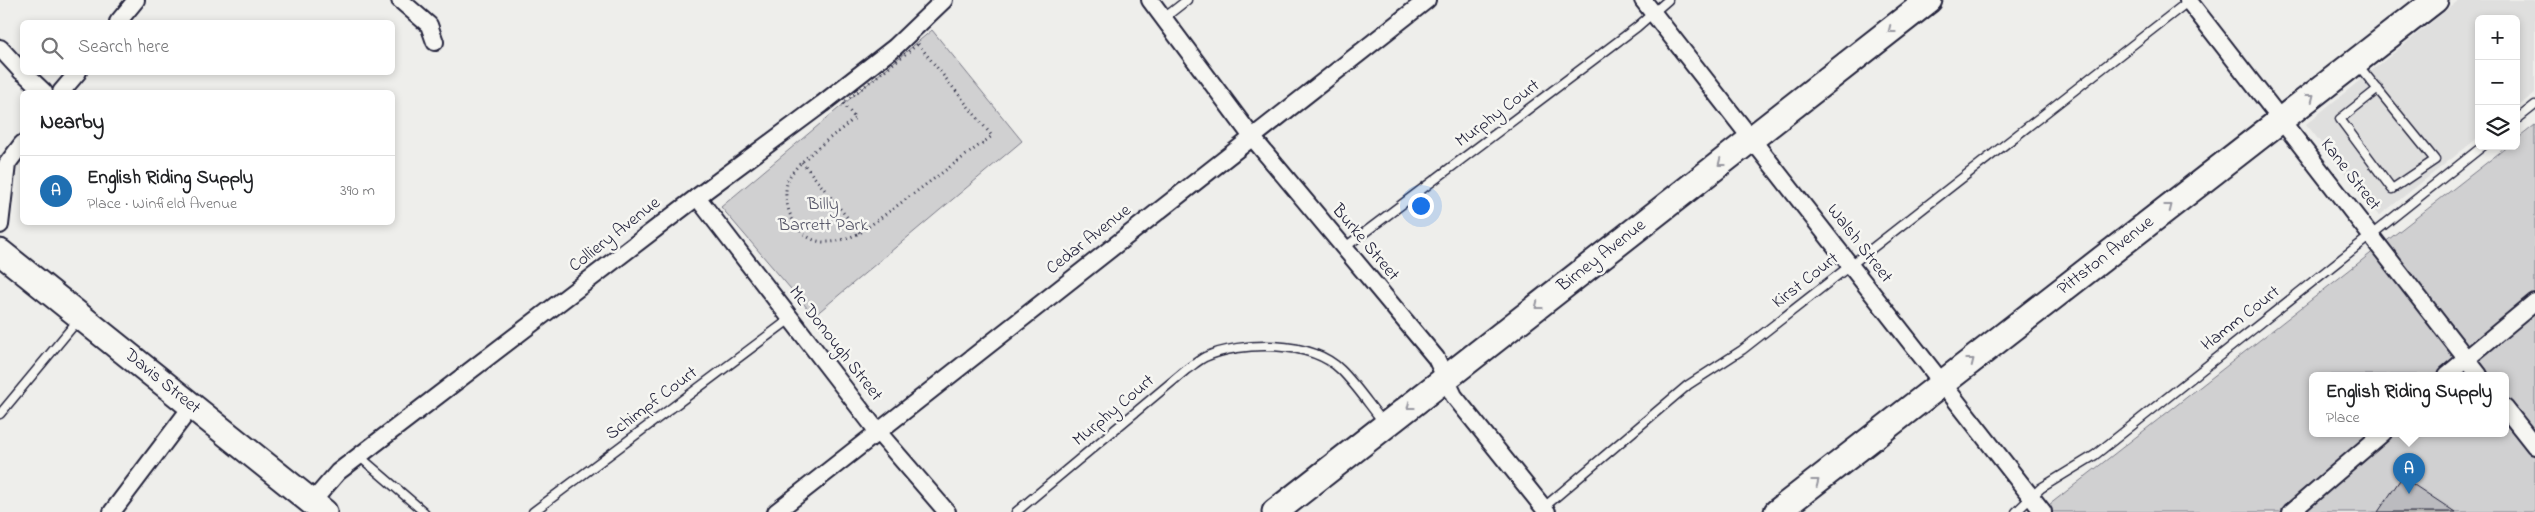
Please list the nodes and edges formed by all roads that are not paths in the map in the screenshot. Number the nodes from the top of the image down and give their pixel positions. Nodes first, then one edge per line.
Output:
1 (136, 0) edge
2 (400, 0) edge
3 (944, 0) edge
4 (1150, 0) edge
5 (1187, 0) edge
6 (1427, 0) edge
7 (1643, 0) edge
8 (1668, 0) edge
9 (1929, 0) edge
10 (2189, 0) edge
11 (2435, 0) edge
12 (1654, 14) junction
13 (1164, 18) junction
14 (120, 20) edge
15 (435, 42) dead end
16 (0, 48) edge
17 (2355, 62) junction
18 (20, 69) edge
19 (26, 75) edge
20 (76, 75) edge
21 (2378, 89) junction
22 (42, 90) edge
23 (64, 90) edge
24 (2535, 104) edge
25 (2520, 117) edge
26 (2282, 119) junction
27 (1252, 136) junction
28 (1752, 139) junction
29 (20, 146) edge
30 (2478, 150) edge
31 (4, 165) edge
32 (697, 197) junction
33 (0, 225) edge
34 (2372, 235) junction
35 (1343, 249) junction
36 (0, 252) edge
37 (1850, 265) junction
38 (2535, 302) edge
39 (80, 317) junction
40 (790, 319) junction
41 (2466, 358) junction
42 (2450, 372) edge
43 (2477, 372) edge
44 (1446, 378) junction
45 (1943, 383) junction
46 (192, 406) junction
47 (2509, 413) edge
48 (0, 414) edge
49 (1386, 425) junction
50 (878, 432) junction
51 (2378, 437) edge
52 (2535, 446) edge
53 (359, 456) junction
54 (2032, 498) junction
55 (318, 507) edge
56 (1542, 511) edge
57 (2294, 511) edge
58 (112, 512) edge
59 (424, 512) edge
60 (533, 512) edge
61 (776, 512) edge
62 (947, 512) edge
63 (1016, 512) edge
64 (1275, 512) edge
65 (1777, 512) edge
66 (2016, 512) edge
67 (2043, 512) edge

1 - 14 street
2 - 15 street
3 - 32 street, Colliery Avenue
4 - 13 street, Burke Street
5 - 13 lane
6 - 27 street, Cedar Avenue
7 - 12 street, Walsh Street
8 - 12 lane, Murphy Court
9 -> 28 main road, Birney Avenue
10 - 26 street, Kane Street
10 - 37 lane, Kirst Court
11 - 17 main road, Pittston Avenue
12 - 28 street, Walsh Street
12 - 35 lane, Murphy Court
13 - 27 street, Burke Street
16 - 18 street
17 - 21 lane
26 -> 17 main road, Pittston Avenue
19 - 22 street
20 - 23 street
21 - 21 lane
24 - 25 lane
26 - 34 street, Kane Street
45 -> 26 main road, Pittston Avenue
27 - 35 street, Burke Street
27 - 50 street, Cedar Avenue
28 - 37 street, Walsh Street
28 -> 44 main road, Birney Avenue
29 - 31 street
30 - 34 lane, Hamm Court
31 - 33 street
32 - 40 street, Mc Donough Street
32 - 53 street, Colliery Avenue
34 - 41 street, Kane Street
34 - 54 lane, Hamm Court
35 - 44 street, Burke Street
36 - 39 main road, Davis Street
37 - 45 street, Walsh Street
37 - 56 lane, Kirst Court
38 - 41 street
39 - 46 main road, Davis Street
39 - 48 lane
40 - 50 street, Mc Donough Street
40 - 60 lane, Schimpf Court
41 - 42 street
41 - 43 street, Kane Street
44 -> 49 main road, Birney Avenue
44 - 56 street, Burke Street
45 - 54 street, Walsh Street
65 -> 45 main road, Pittston Avenue
46 - 55 main road, Davis Street
46 - 58 street
47 - 52 street
49 - 63 lane, Murphy Court
49 - 64 main road, Birney Avenue
50 - 61 street, Cedar Avenue
50 - 62 street, Mc Donough Street
51 - 57 street
53 - 55 street, Colliery Avenue
53 - 59 lane
54 - 66 lane, Hamm Court
54 - 67 street, Walsh Street

